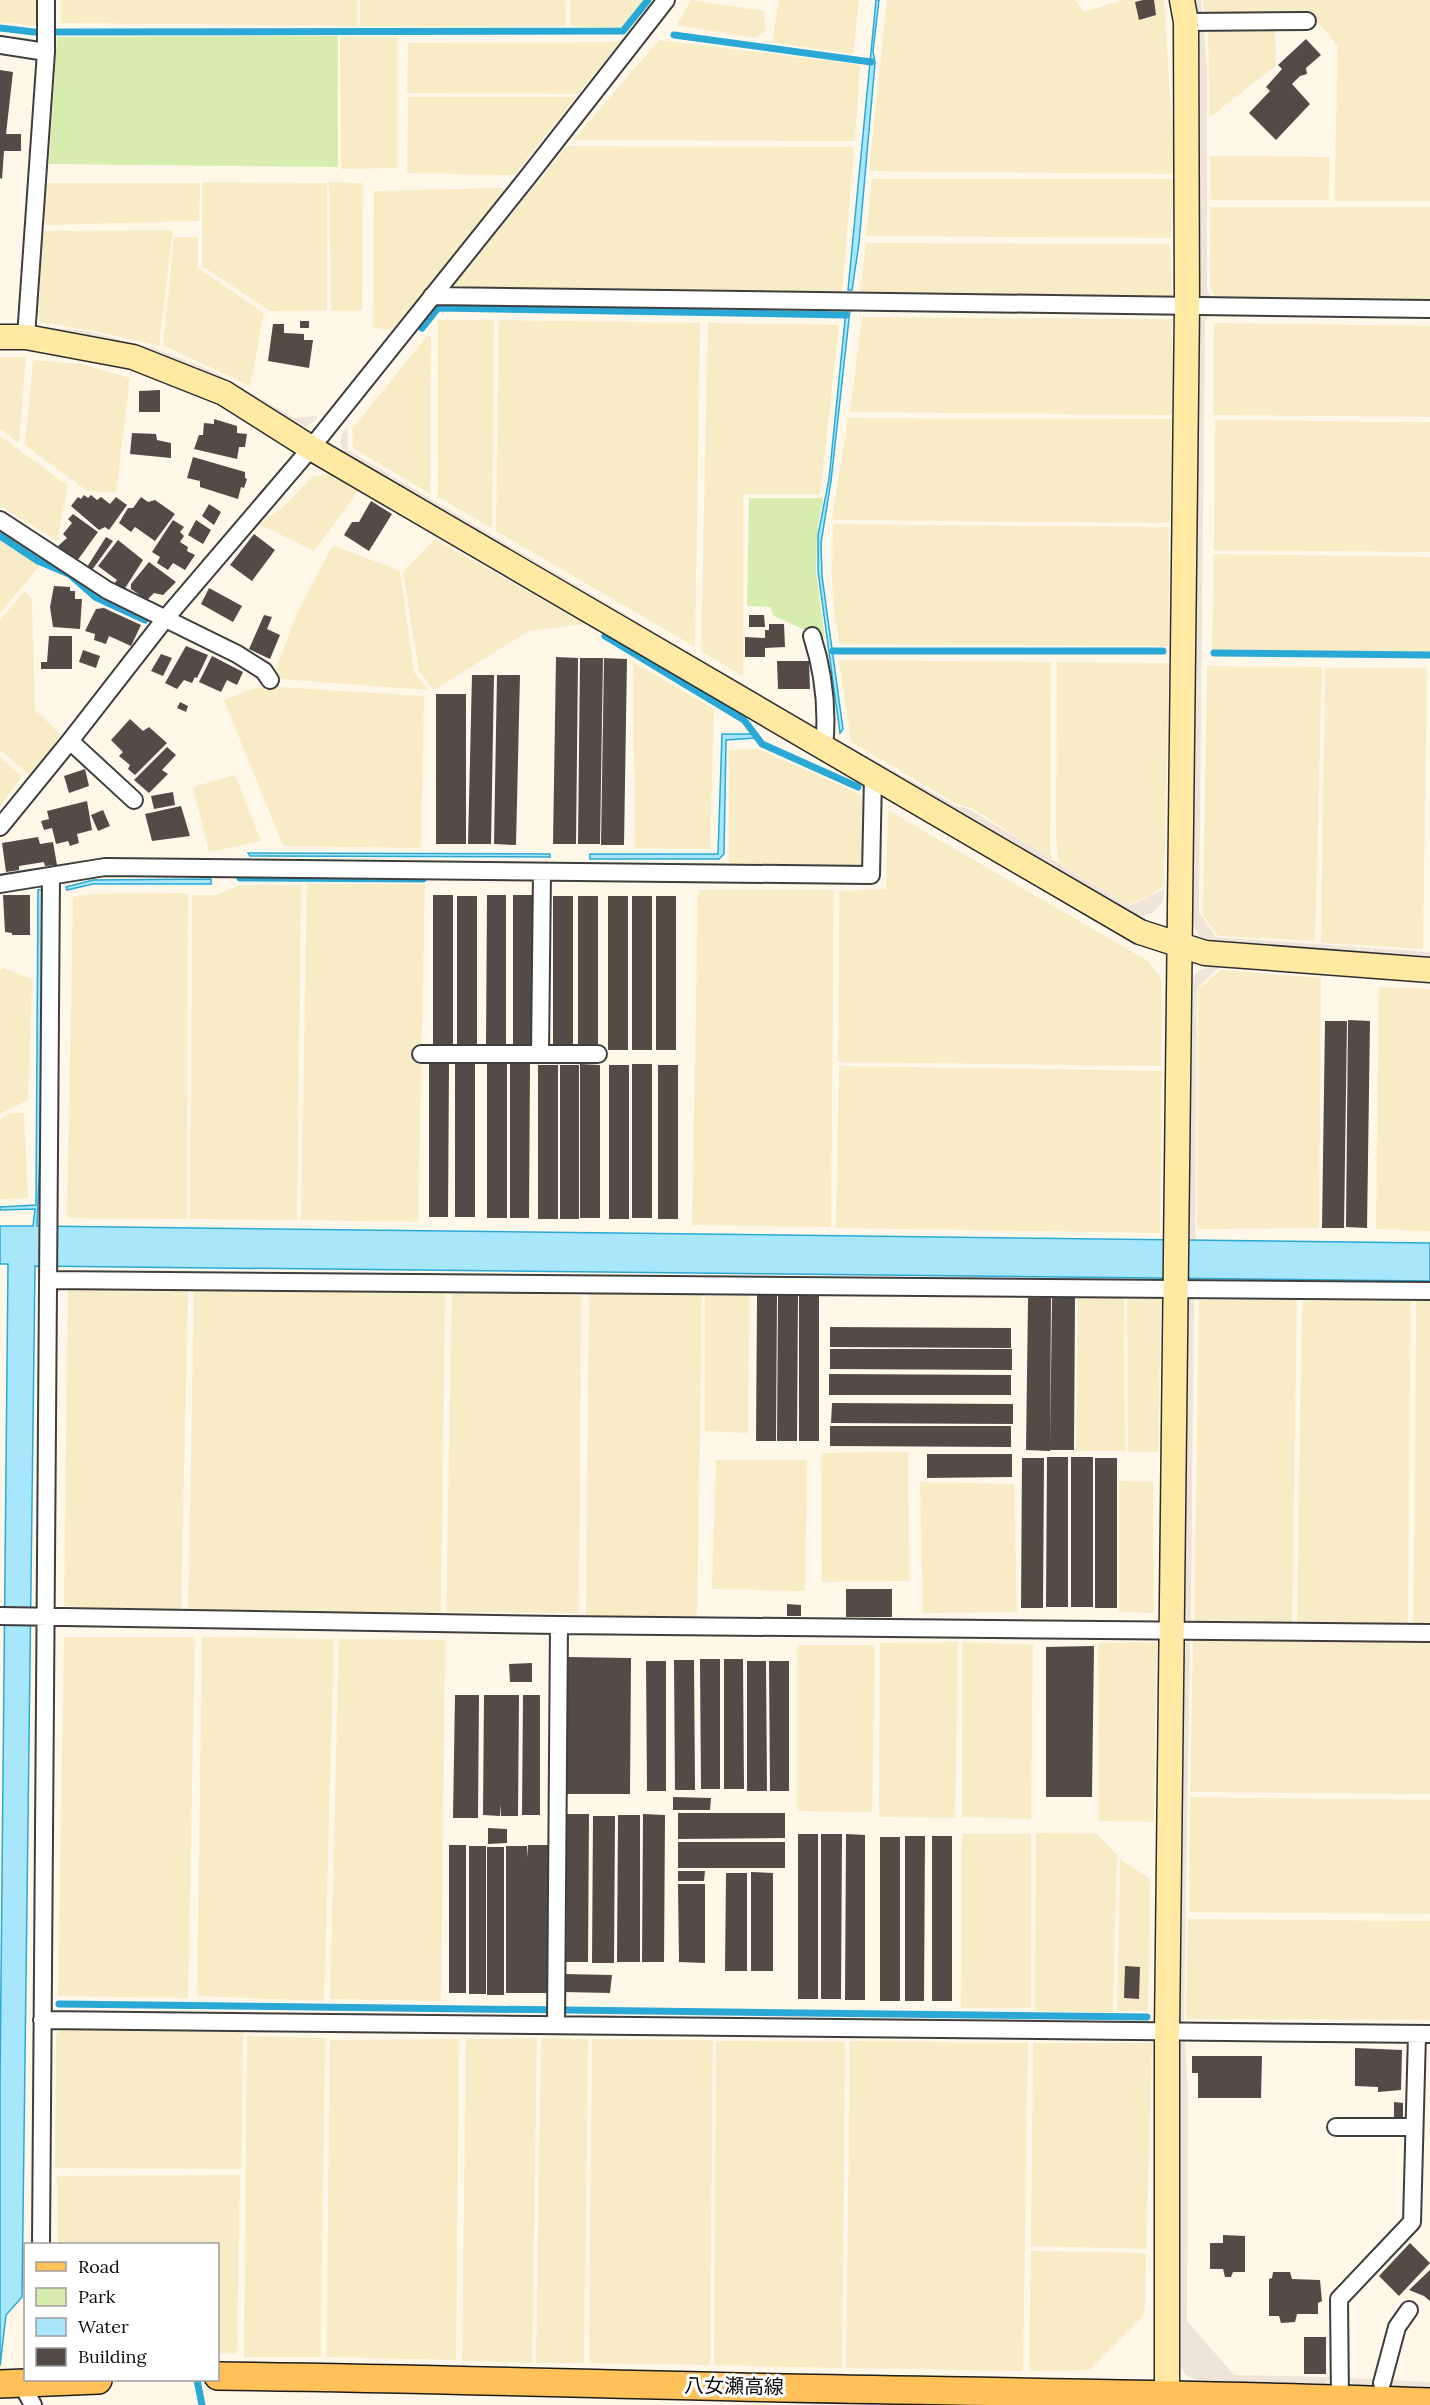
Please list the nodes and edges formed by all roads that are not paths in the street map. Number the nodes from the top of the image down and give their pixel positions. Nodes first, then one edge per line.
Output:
1 (46, 0) edge
2 (666, 0) edge
3 (1184, 11) edge
4 (1307, 21) dead end
5 (0, 45) edge
6 (46, 52) junction
7 (432, 296) junction
8 (1187, 306) junction
9 (1430, 309) edge
10 (0, 337) edge
11 (26, 337) junction
12 (310, 448) junction
13 (0, 520) edge
14 (165, 619) junction
15 (812, 636) dead end
16 (270, 680) dead end
17 (70, 741) junction
18 (824, 748) junction
19 (873, 776) junction
20 (134, 800) dead end
21 (0, 827) edge
22 (542, 872) junction
23 (51, 876) junction
24 (0, 884) edge
25 (1180, 945) junction
26 (1430, 970) edge
27 (421, 1054) dead end
28 (540, 1054) junction
29 (598, 1054) dead end
30 (48, 1280) junction
31 (1176, 1285) junction
32 (1430, 1292) edge
33 (0, 1616) edge
34 (45, 1617) junction
35 (559, 1625) junction
36 (1173, 1630) junction
37 (1430, 1633) edge
38 (42, 2020) junction
39 (556, 2025) junction
40 (1167, 2031) junction
41 (1423, 2034) edge
42 (1335, 2127) dead end
43 (1414, 2127) junction
44 (41, 2243) edge
45 (1409, 2310) dead end
46 (219, 2376) edge
47 (80, 2381) edge
48 (1382, 2383) dead end
49 (27, 2387) edge
50 (686, 2395) edge
51 (936, 2398) edge
52 (1167, 2399) edge
53 (1340, 2399) junction
54 (1430, 2402) edge

1 - 6 street
2 - 7 street
3 - 4 street
3 - 8 street
5 - 6 street
6 - 11 street
7 - 8 street
7 - 12 street
8 - 9 street
8 - 25 street
10 - 11 street
11 - 12 street
12 - 14 street
12 - 18 street
13 - 14 street
14 - 16 street
14 - 17 street
15 - 18 street
17 - 20 street
17 - 21 street
18 - 19 street
19 - 22 street
19 - 25 street
22 - 23 street
22 - 28 street
23 - 24 street
23 - 30 street
25 - 26 street
25 - 31 street
27 - 28 street
28 - 29 street
30 - 31 street
30 - 34 street
31 - 32 street
31 - 36 street
33 - 34 street
34 - 35 street
34 - 38 street
35 - 36 street
35 - 39 street
36 - 37 street
36 - 40 street
38 - 39 street
38 - 44 street
39 - 40 street
40 - 41 street
40 - 52 street
41 - 43 street
42 - 43 street
43 - 53 street
45 - 48 street
46 - 50 main road, 八女瀬高線
47 - 49 main road
50 - 51 main road, 八女瀬高線
51 - 52 main road, 八女瀬高線
52 - 53 main road, 八女瀬高線
53 - 54 main road, 八女瀬高線

